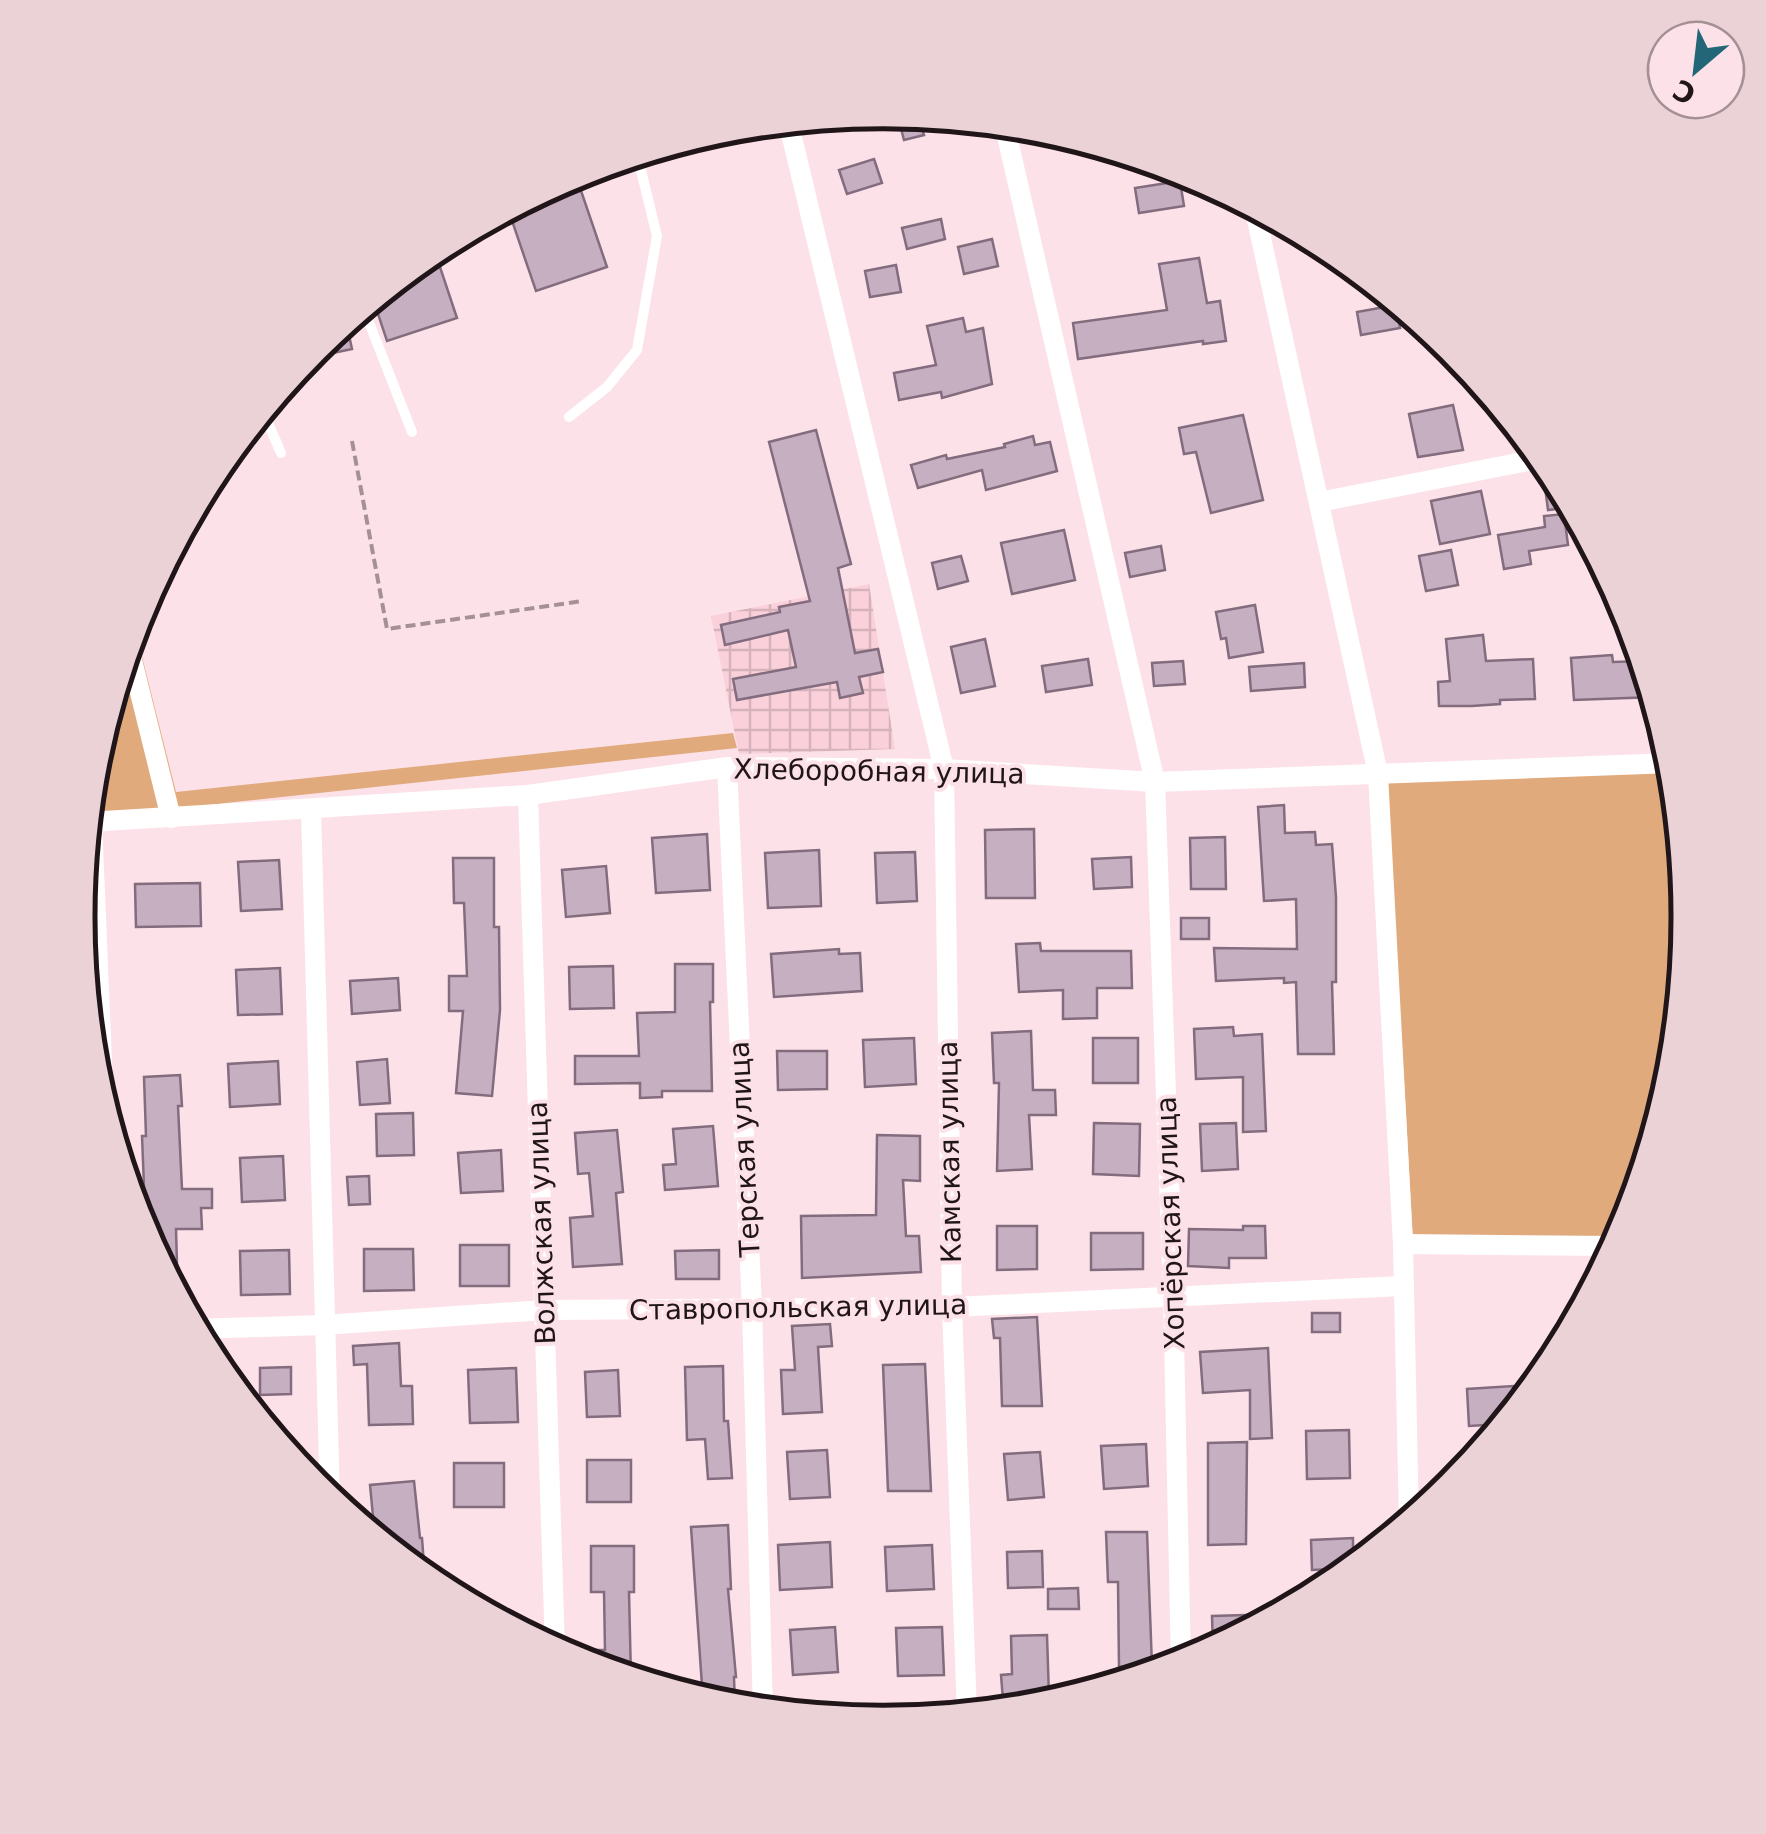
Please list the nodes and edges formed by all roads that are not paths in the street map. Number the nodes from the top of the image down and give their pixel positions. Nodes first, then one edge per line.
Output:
1 (791, 135) edge
2 (1008, 139) edge
3 (640, 168) edge
4 (1258, 224) edge
5 (368, 321) edge
6 (570, 417) dead end
7 (269, 424) edge
8 (412, 432) dead end
9 (282, 452) dead end
10 (1525, 461) edge
11 (1318, 502) junction
12 (135, 671) edge
13 (1656, 764) edge
14 (726, 767) junction
15 (944, 769) junction
16 (1378, 774) junction
17 (1155, 782) junction
18 (528, 795) junction
19 (311, 810) junction
20 (171, 818) junction
21 (101, 821) edge
22 (1403, 1244) junction
23 (1599, 1246) edge
24 (1402, 1286) junction
25 (1173, 1294) junction
26 (952, 1307) junction
27 (752, 1308) junction
28 (544, 1310) junction
29 (323, 1324) junction
30 (212, 1328) edge
31 (329, 1477) edge
32 (1408, 1504) edge
33 (554, 1633) edge
34 (1181, 1647) edge
35 (763, 1695) edge
36 (966, 1700) edge

1 - 15 street, Камская улица
2 - 17 street, Хопёрская улица
3 - 6 lane
4 - 11 street
5 - 8 lane
7 - 9 lane
10 - 11 street
11 - 16 street
12 - 20 street
13 - 16 street, Хлеборобная улица
14 - 15 street, Хлеборобная улица
14 - 18 street, Хлеборобная улица
14 - 27 street, Терская улица
15 - 17 street, Хлеборобная улица
15 - 26 street, Камская улица
16 - 17 street, Хлеборобная улица
16 - 22 street
17 - 25 street, Хопёрская улица
18 - 19 street, Хлеборобная улица
18 - 28 street, Волжская улица
19 - 20 street, Хлеборобная улица
19 - 29 street
20 - 21 street, Хлеборобная улица
22 - 23 street
22 - 24 street
24 - 25 street, Ставропольская улица
24 - 32 street
25 - 26 street, Ставропольская улица
25 - 34 street, Хопёрская улица
26 - 27 street, Ставропольская улица
26 - 36 street, Камская улица
27 - 28 street, Ставропольская улица
27 - 35 street, Терская улица
28 - 29 street, Ставропольская улица
28 - 33 street, Волжская улица
29 - 30 street, Ставропольская улица
29 - 31 street

